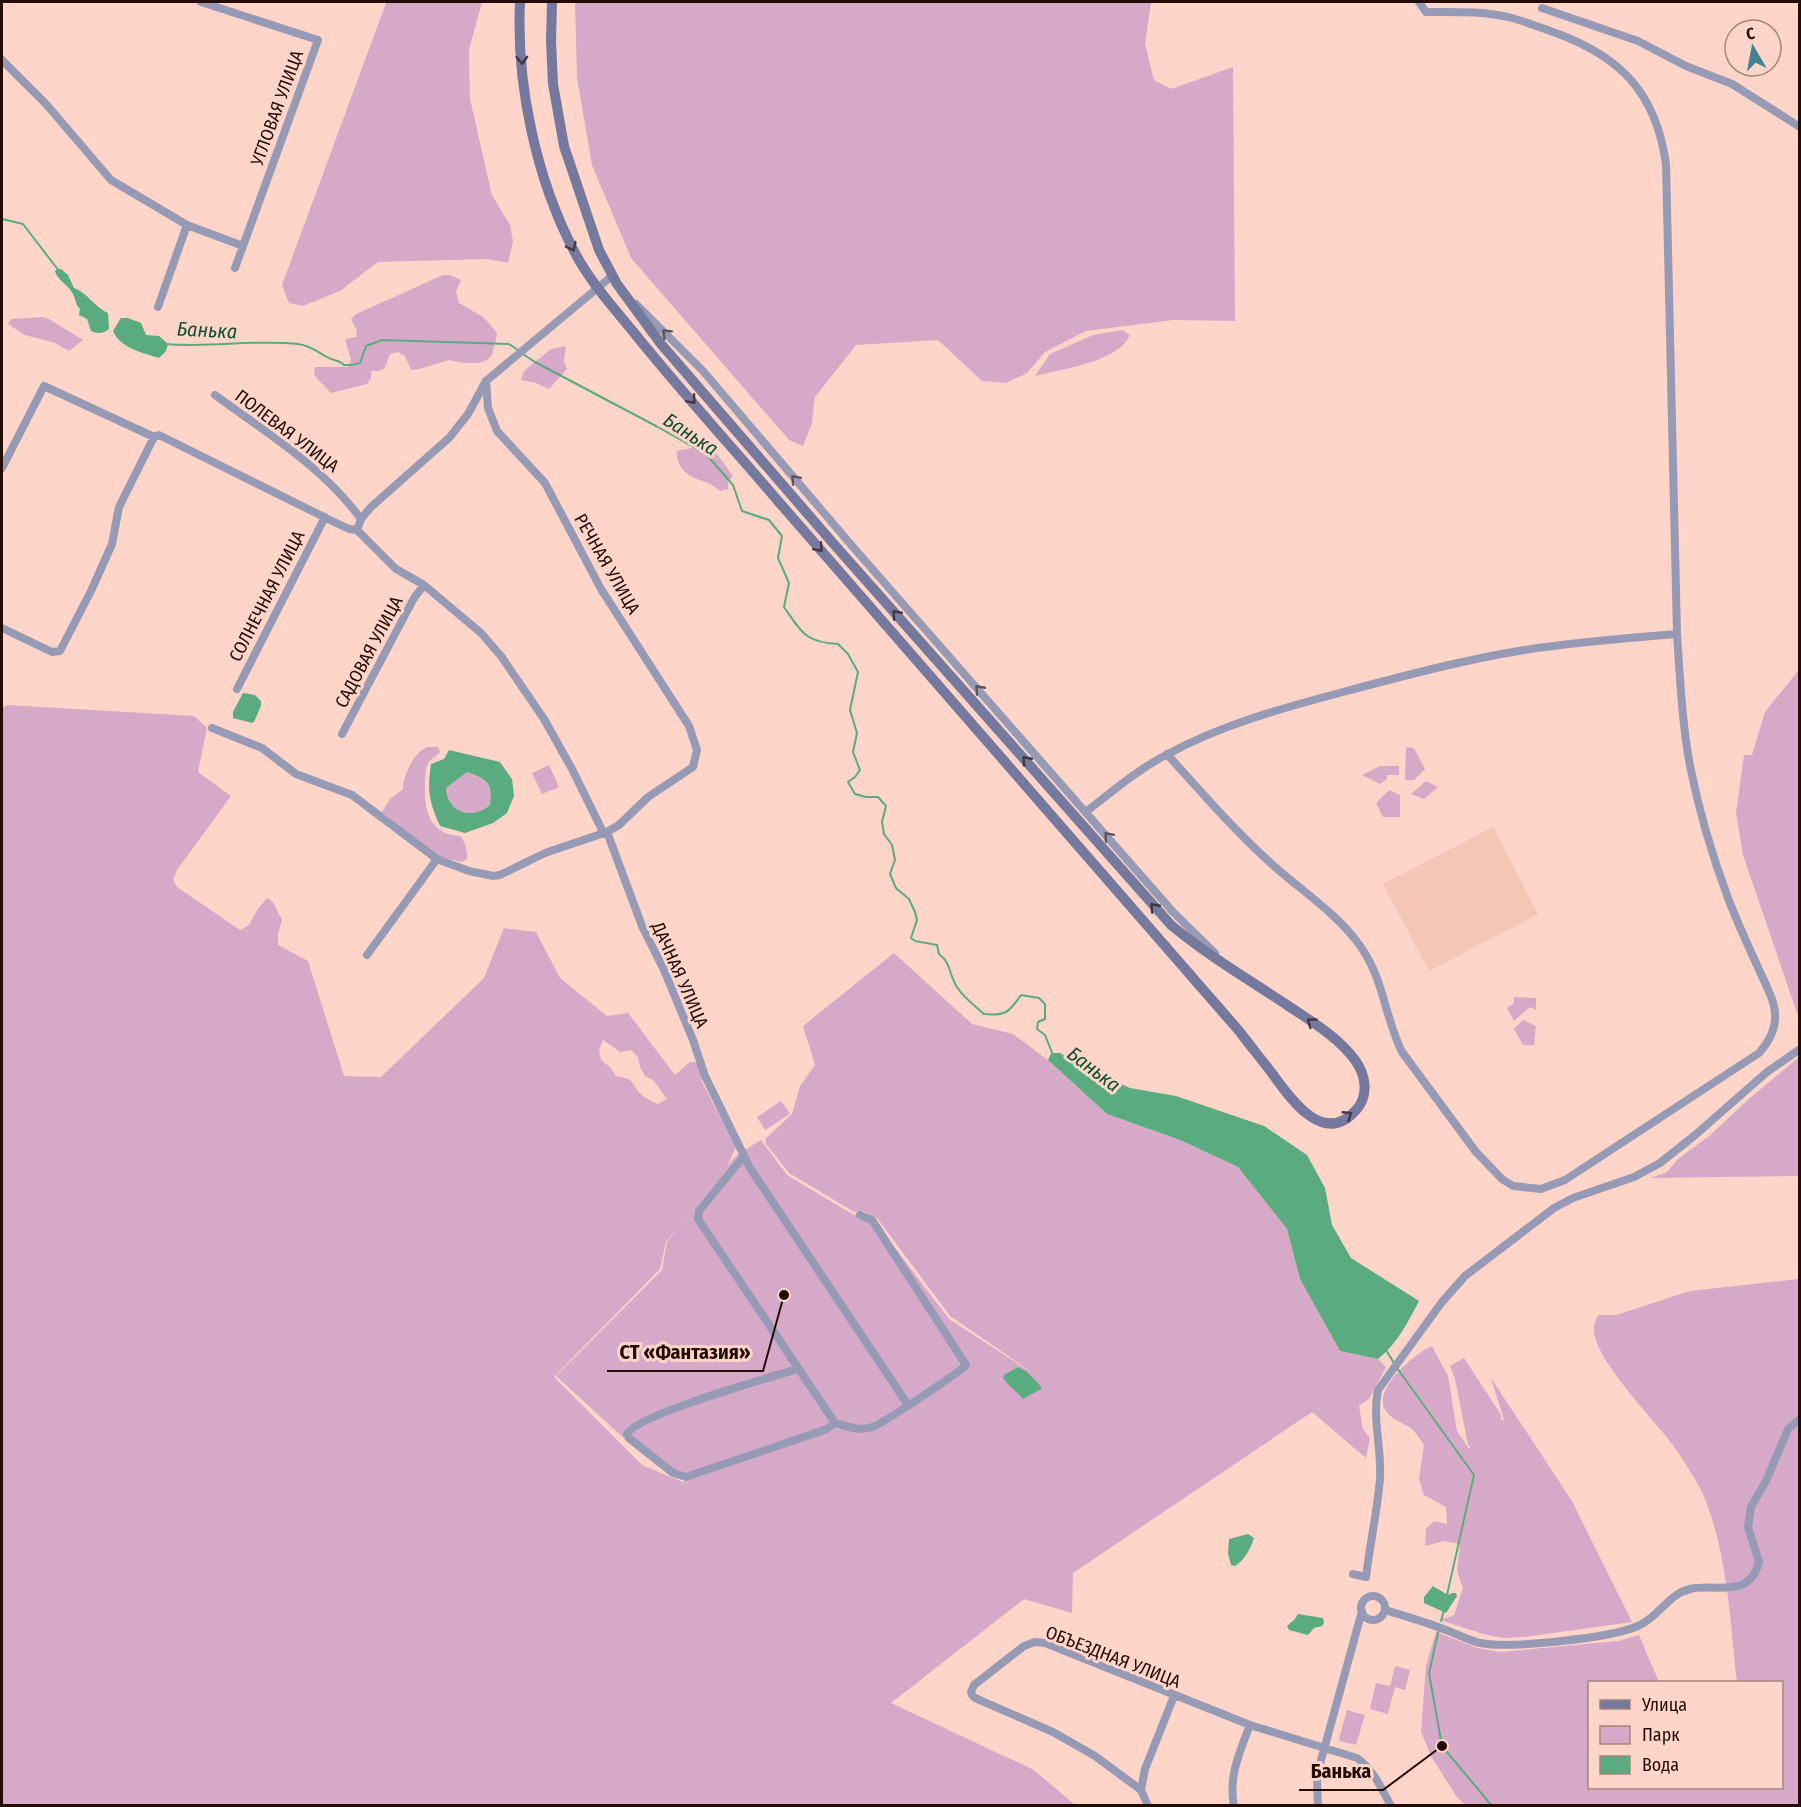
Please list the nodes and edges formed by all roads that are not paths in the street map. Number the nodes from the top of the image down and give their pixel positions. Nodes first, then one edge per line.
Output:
1 (201, 2) edge
2 (520, 2) edge
3 (552, 2) edge
4 (1419, 2) edge
5 (1542, 8) dead end
6 (2, 60) edge
7 (1800, 127) edge
8 (187, 225) junction
9 (243, 246) junction
10 (235, 268) dead end
11 (615, 280) junction
12 (597, 288) junction
13 (158, 307) dead end
14 (486, 381) junction
15 (215, 395) dead end
16 (154, 437) junction
17 (2, 468) edge
18 (325, 517) junction
19 (361, 519) junction
20 (357, 530) junction
21 (424, 585) junction
22 (2, 628) edge
23 (1677, 634) junction
24 (237, 688) dead end
25 (212, 728) dead end
26 (342, 734) dead end
27 (1167, 754) junction
28 (1087, 811) junction
29 (605, 832) junction
30 (437, 859) junction
31 (367, 955) dead end
32 (1234, 970) junction
33 (1800, 1049) edge
34 (744, 1156) junction
35 (860, 1215) dead end
36 (798, 1369) junction
37 (908, 1405) junction
38 (1800, 1419) edge
39 (836, 1423) junction
40 (1353, 1574) dead end
41 (1385, 1610) junction
42 (1362, 1611) junction
43 (1174, 1696) junction
44 (1250, 1725) junction
45 (1325, 1749) junction
46 (1141, 1790) junction
47 (1148, 1806) edge
48 (1234, 1806) edge
49 (1318, 1806) edge
50 (1391, 1806) edge

1 - 9 street, УГЛОВАЯ УЛИЦА
2 -> 12 street
3 - 11 street
4 - 23 street
5 - 7 street
6 - 8 street
8 - 9 street
8 - 13 street
9 - 10 street, УГЛОВАЯ УЛИЦА
11 - 12 street
28 -> 11 street
32 -> 11 street
12 - 14 street
12 -> 32 street
14 - 19 street
14 - 29 street, РЕЧНАЯ УЛИЦА
15 - 19 street, ПОЛЕВАЯ УЛИЦА
16 - 17 street
16 - 18 street
16 - 22 street
18 - 20 street
18 - 24 street, СОЛНЕЧНАЯ УЛИЦА
19 - 20 street
20 - 21 street, ДАЧНАЯ УЛИЦА
21 - 26 street, САДОВАЯ УЛИЦА
21 - 29 street, ДАЧНАЯ УЛИЦА
23 - 27 street
23 - 27 street
25 - 30 street
27 - 28 street
32 -> 28 street
29 - 30 street
29 - 34 street, ДАЧНАЯ УЛИЦА
30 - 31 street
33 - 40 street
34 - 36 street
34 - 37 street, ДАЧНАЯ УЛИЦА
35 - 37 street
36 - 39 street
36 - 39 street
37 - 39 street
38 - 41 street
41 - 42 street
41 - 42 street
42 - 45 street
43 - 44 street, ОБЪЕЗДНАЯ УЛИЦА
43 - 46 street
43 - 46 street, ОБЪЕЗДНАЯ УЛИЦА
44 - 45 street, ОБЪЕЗДНАЯ УЛИЦА
44 - 48 street
45 - 49 street
45 - 50 street, ОБЪЕЗДНАЯ УЛИЦА
46 - 47 street

